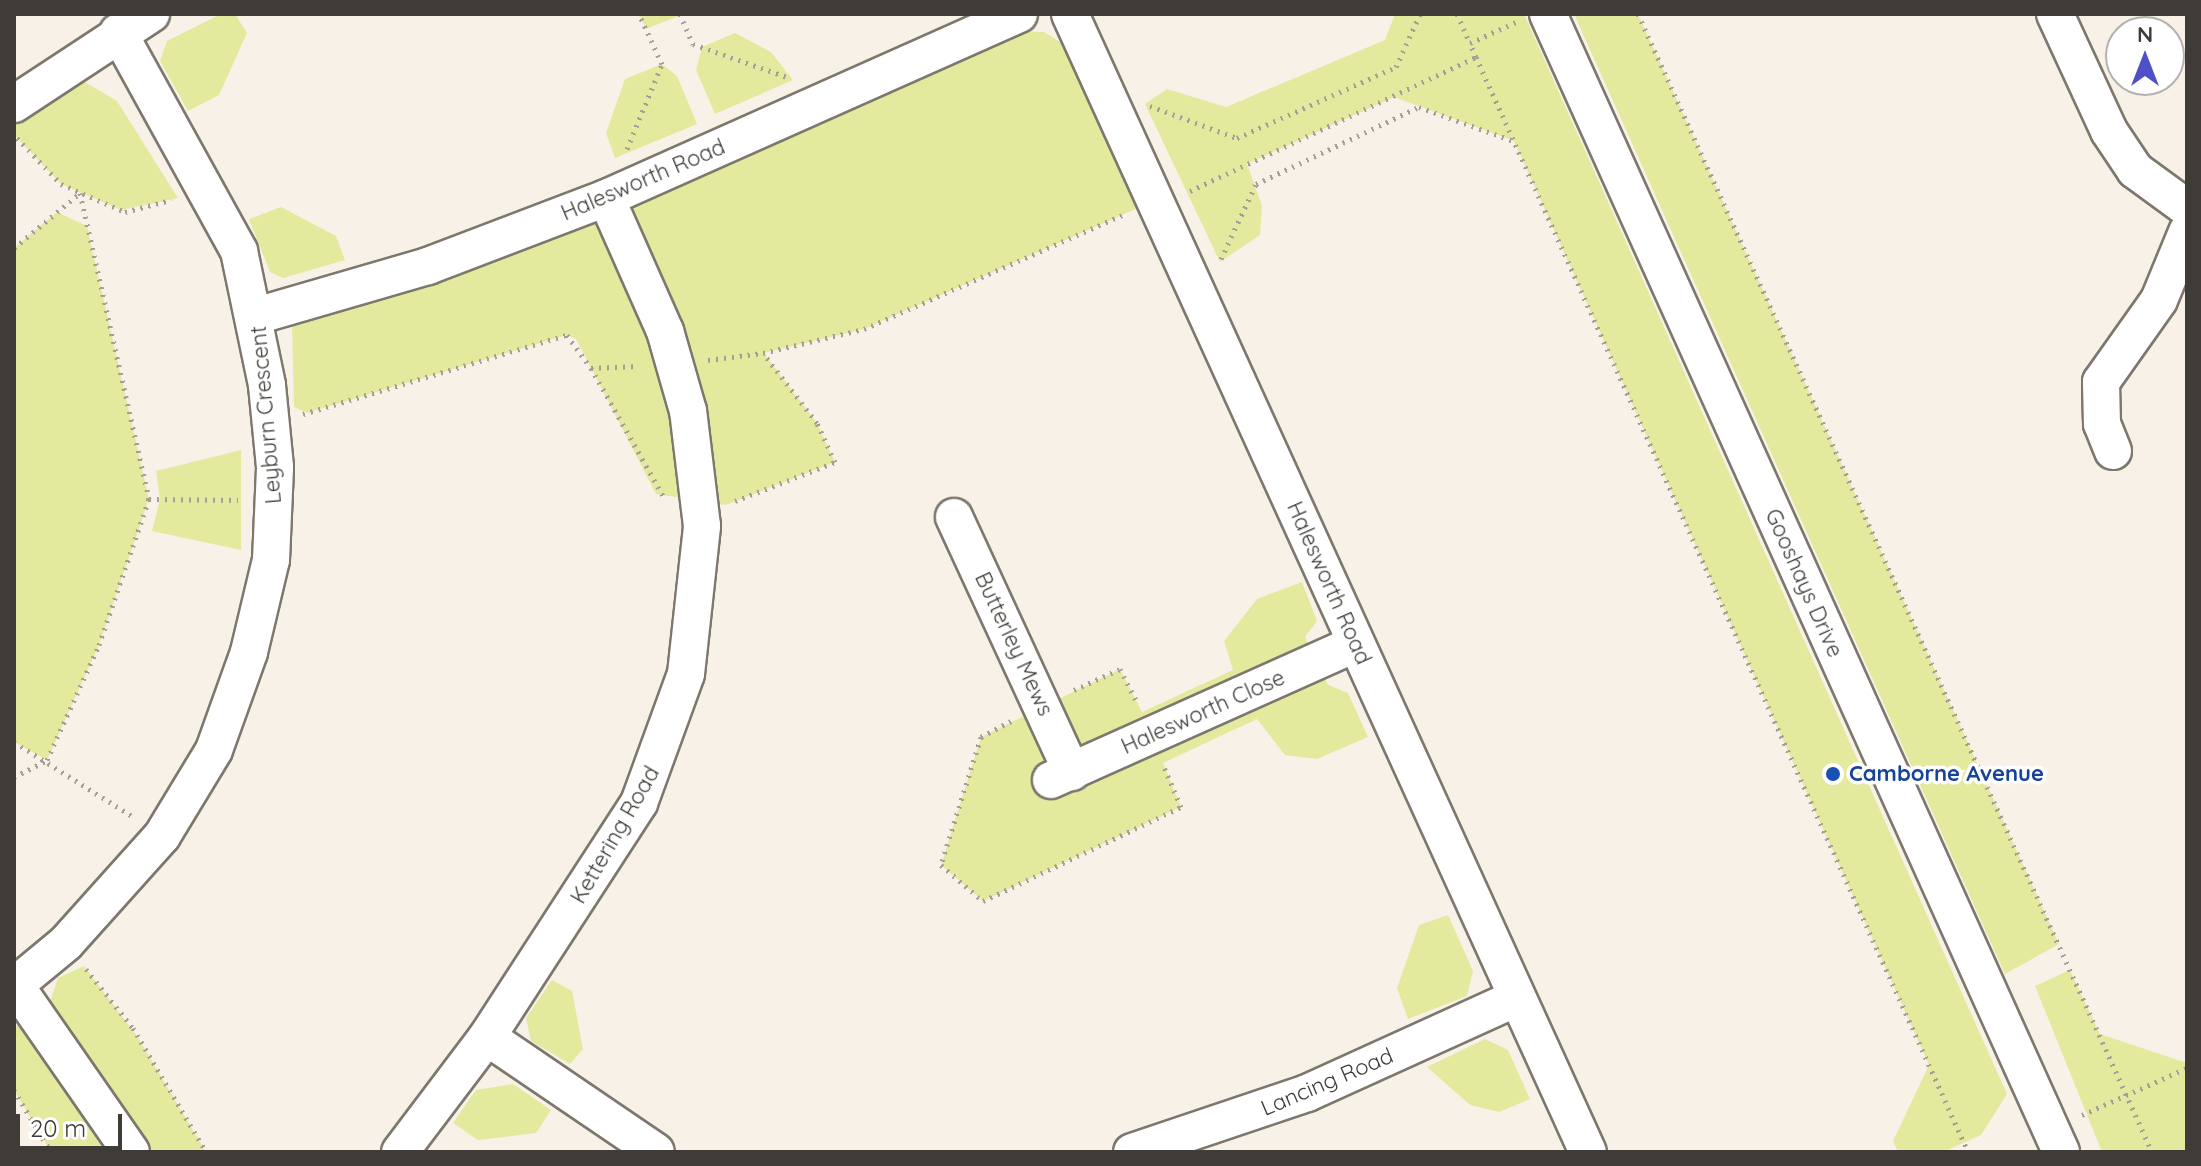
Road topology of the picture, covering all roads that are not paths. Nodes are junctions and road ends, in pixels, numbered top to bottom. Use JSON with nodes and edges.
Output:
{"nodes":[{"id":1,"x":151,"y":14,"type":"edge"},
{"id":2,"x":1019,"y":14,"type":"edge"},
{"id":3,"x":1070,"y":14,"type":"edge"},
{"id":4,"x":2055,"y":14,"type":"edge"},
{"id":5,"x":1537,"y":16,"type":"edge"},
{"id":6,"x":118,"y":32,"type":"junction"},
{"id":7,"x":14,"y":104,"type":"edge"},
{"id":8,"x":606,"y":198,"type":"junction"},
{"id":9,"x":2187,"y":208,"type":"edge"},
{"id":10,"x":2187,"y":232,"type":"edge"},
{"id":11,"x":256,"y":316,"type":"junction"},
{"id":12,"x":2113,"y":451,"type":"dead end"},
{"id":13,"x":954,"y":517,"type":"dead end"},
{"id":14,"x":1355,"y":644,"type":"junction"},
{"id":15,"x":1061,"y":776,"type":"joint"},
{"id":16,"x":15,"y":985,"type":"edge"},
{"id":17,"x":1516,"y":998,"type":"junction"},
{"id":18,"x":487,"y":1037,"type":"junction"},
{"id":19,"x":2054,"y":1144,"type":"edge"},
{"id":20,"x":131,"y":1152,"type":"edge"},
{"id":21,"x":400,"y":1152,"type":"edge"},
{"id":22,"x":656,"y":1152,"type":"edge"},
{"id":23,"x":1132,"y":1152,"type":"edge"},
{"id":24,"x":1588,"y":1152,"type":"edge"}],
"edges":[{"from":1,"to":6,"type":"street"},
{"from":2,"to":8,"type":"street","name":"Halesworth Road"},
{"from":3,"to":14,"type":"street","name":"Halesworth Road"},
{"from":4,"to":9,"type":"street"},
{"from":5,"to":19,"type":"street","name":"Gooshays Drive"},
{"from":6,"to":7,"type":"street"},
{"from":6,"to":11,"type":"street","name":"Leyburn Crescent"},
{"from":8,"to":11,"type":"street","name":"Halesworth Road"},
{"from":8,"to":18,"type":"street","name":"Kettering Road"},
{"from":10,"to":12,"type":"street"},
{"from":11,"to":16,"type":"street","name":"Leyburn Crescent"},
{"from":13,"to":15,"type":"street","name":"Butterley Mews"},
{"from":14,"to":15,"type":"street","name":"Halesworth Close"},
{"from":14,"to":17,"type":"street","name":"Halesworth Road"},
{"from":16,"to":20,"type":"street"},
{"from":17,"to":23,"type":"street","name":"Lancing Road"},
{"from":17,"to":24,"type":"street","name":"Halesworth Road"},
{"from":18,"to":21,"type":"street","name":"Kettering Road"},
{"from":18,"to":22,"type":"street"}]}
